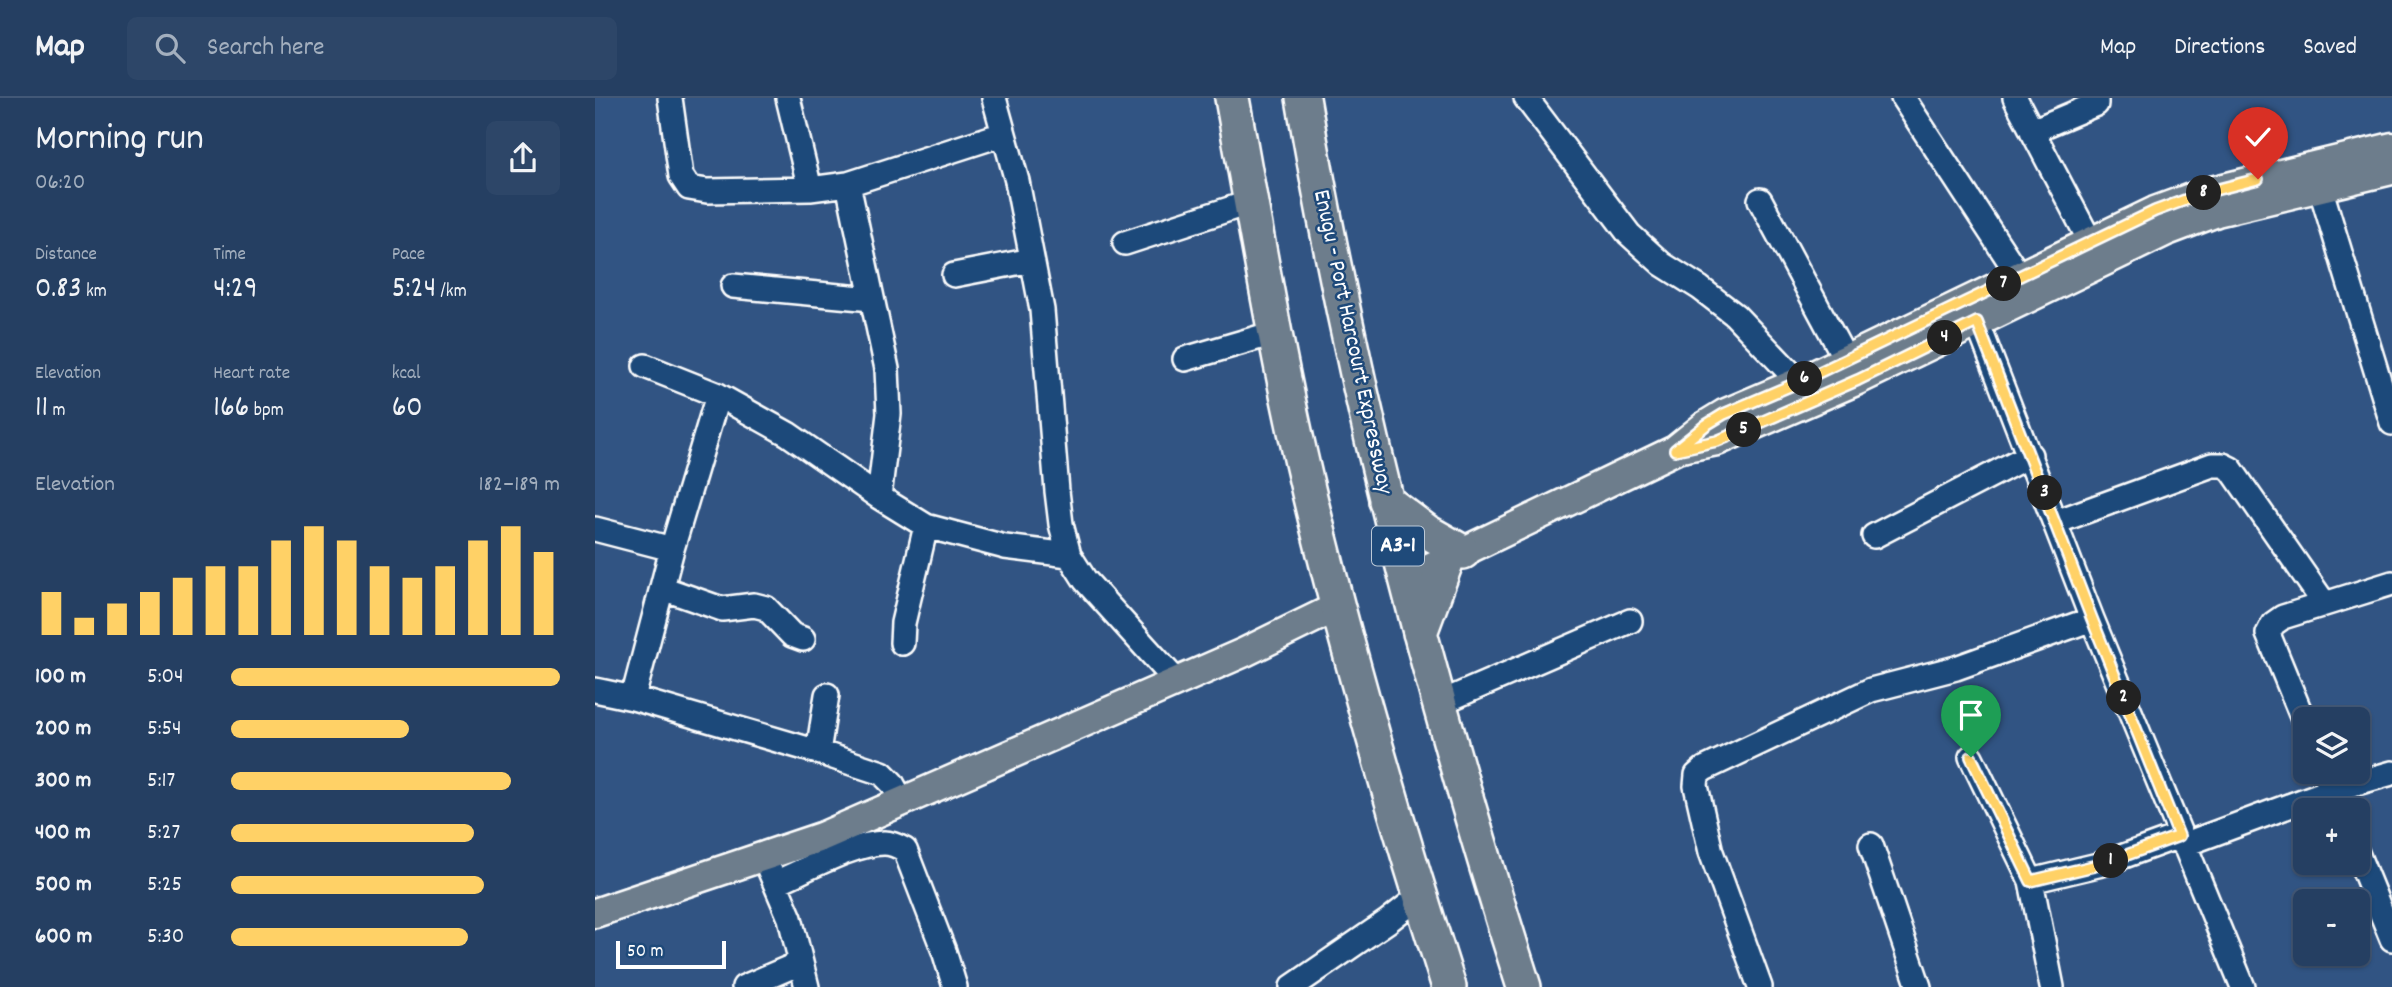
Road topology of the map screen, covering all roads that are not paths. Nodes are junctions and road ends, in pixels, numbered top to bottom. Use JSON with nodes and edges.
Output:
{"nodes":[{"id":1,"x":670,"y":98,"type":"edge"},
{"id":2,"x":788,"y":98,"type":"edge"},
{"id":3,"x":994,"y":98,"type":"edge"},
{"id":4,"x":1232,"y":98,"type":"edge"},
{"id":5,"x":1303,"y":98,"type":"edge"},
{"id":6,"x":1526,"y":98,"type":"edge"},
{"id":7,"x":1903,"y":98,"type":"edge"},
{"id":8,"x":2015,"y":98,"type":"edge"},
{"id":9,"x":2097,"y":98,"type":"edge"},
{"id":10,"x":2032,"y":131,"type":"junction"},
{"id":11,"x":1003,"y":134,"type":"junction"},
{"id":12,"x":2392,"y":147,"type":"edge"},
{"id":13,"x":2392,"y":170,"type":"edge"},
{"id":14,"x":848,"y":184,"type":"junction"},
{"id":15,"x":2320,"y":187,"type":"junction"},
{"id":16,"x":810,"y":189,"type":"junction"},
{"id":17,"x":1760,"y":200,"type":"dead end"},
{"id":18,"x":1251,"y":202,"type":"junction"},
{"id":19,"x":2090,"y":241,"type":"junction"},
{"id":20,"x":1125,"y":243,"type":"dead end"},
{"id":21,"x":1032,"y":260,"type":"junction"},
{"id":22,"x":954,"y":275,"type":"dead end"},
{"id":23,"x":2020,"y":277,"type":"junction"},
{"id":24,"x":733,"y":286,"type":"dead end"},
{"id":25,"x":872,"y":299,"type":"junction"},
{"id":26,"x":1977,"y":322,"type":"junction"},
{"id":27,"x":1274,"y":333,"type":"junction"},
{"id":28,"x":1185,"y":359,"type":"dead end"},
{"id":29,"x":1846,"y":360,"type":"junction"},
{"id":30,"x":645,"y":366,"type":"dead end"},
{"id":31,"x":1799,"y":382,"type":"junction"},
{"id":32,"x":718,"y":395,"type":"junction"},
{"id":33,"x":2392,"y":423,"type":"edge"},
{"id":34,"x":1675,"y":450,"type":"junction"},
{"id":35,"x":2030,"y":455,"type":"junction"},
{"id":36,"x":879,"y":497,"type":"junction"},
{"id":37,"x":1386,"y":501,"type":"junction"},
{"id":38,"x":2056,"y":522,"type":"junction"},
{"id":39,"x":926,"y":526,"type":"junction"},
{"id":40,"x":595,"y":528,"type":"edge"},
{"id":41,"x":1874,"y":536,"type":"dead end"},
{"id":42,"x":672,"y":549,"type":"junction"},
{"id":43,"x":1069,"y":555,"type":"junction"},
{"id":44,"x":1455,"y":556,"type":"junction"},
{"id":45,"x":1406,"y":579,"type":"junction"},
{"id":46,"x":2392,"y":583,"type":"edge"},
{"id":47,"x":662,"y":589,"type":"junction"},
{"id":48,"x":2324,"y":603,"type":"junction"},
{"id":49,"x":1339,"y":606,"type":"junction"},
{"id":50,"x":2092,"y":619,"type":"junction"},
{"id":51,"x":1630,"y":621,"type":"dead end"},
{"id":52,"x":1420,"y":633,"type":"junction"},
{"id":53,"x":803,"y":639,"type":"dead end"},
{"id":54,"x":902,"y":643,"type":"dead end"},
{"id":55,"x":1177,"y":682,"type":"junction"},
{"id":56,"x":595,"y":690,"type":"edge"},
{"id":57,"x":827,"y":695,"type":"dead end"},
{"id":58,"x":633,"y":698,"type":"junction"},
{"id":59,"x":1440,"y":703,"type":"junction"},
{"id":60,"x":2298,"y":707,"type":"edge"},
{"id":61,"x":818,"y":752,"type":"junction"},
{"id":62,"x":1971,"y":757,"type":"dead end"},
{"id":63,"x":2392,"y":773,"type":"edge"},
{"id":64,"x":2332,"y":791,"type":"edge"},
{"id":65,"x":903,"y":803,"type":"junction"},
{"id":66,"x":2181,"y":840,"type":"junction"},
{"id":67,"x":1871,"y":845,"type":"dead end"},
{"id":68,"x":764,"y":857,"type":"junction"},
{"id":69,"x":2366,"y":875,"type":"edge"},
{"id":70,"x":2031,"y":881,"type":"junction"},
{"id":71,"x":775,"y":883,"type":"junction"},
{"id":72,"x":1421,"y":895,"type":"junction"},
{"id":73,"x":595,"y":913,"type":"edge"},
{"id":74,"x":2392,"y":939,"type":"edge"},
{"id":75,"x":800,"y":963,"type":"junction"},
{"id":76,"x":744,"y":987,"type":"edge"},
{"id":77,"x":807,"y":987,"type":"edge"},
{"id":78,"x":955,"y":987,"type":"edge"},
{"id":79,"x":1292,"y":987,"type":"edge"},
{"id":80,"x":1449,"y":987,"type":"edge"},
{"id":81,"x":1524,"y":987,"type":"edge"},
{"id":82,"x":1760,"y":987,"type":"edge"},
{"id":83,"x":1919,"y":987,"type":"edge"},
{"id":84,"x":2052,"y":987,"type":"edge"},
{"id":85,"x":2243,"y":987,"type":"edge"}],
"edges":[{"from":1,"to":16,"type":"street"},
{"from":2,"to":16,"type":"street"},
{"from":3,"to":11,"type":"street"},
{"from":4,"to":18,"type":"highway"},
{"from":5,"to":37,"type":"highway","name":"Enugu - Port Harcourt Expressway","number":"A3-1"},
{"from":6,"to":31,"type":"street"},
{"from":7,"to":23,"type":"street"},
{"from":8,"to":10,"type":"street"},
{"from":9,"to":10,"type":"street"},
{"from":10,"to":19,"type":"street"},
{"from":11,"to":14,"type":"street"},
{"from":11,"to":21,"type":"street"},
{"from":12,"to":19,"type":"main road"},
{"from":13,"to":15,"type":"main road"},
{"from":14,"to":16,"type":"street"},
{"from":14,"to":25,"type":"street"},
{"from":15,"to":26,"type":"main road"},
{"from":15,"to":33,"type":"street"},
{"from":17,"to":29,"type":"street"},
{"from":18,"to":20,"type":"street"},
{"from":18,"to":27,"type":"highway"},
{"from":19,"to":23,"type":"main road"},
{"from":21,"to":22,"type":"street"},
{"from":21,"to":43,"type":"street"},
{"from":23,"to":29,"type":"main road"},
{"from":24,"to":25,"type":"street"},
{"from":25,"to":36,"type":"street"},
{"from":26,"to":34,"type":"main road"},
{"from":26,"to":35,"type":"street"},
{"from":27,"to":28,"type":"street"},
{"from":27,"to":49,"type":"highway"},
{"from":29,"to":31,"type":"main road"},
{"from":30,"to":32,"type":"street"},
{"from":31,"to":34,"type":"main road"},
{"from":32,"to":36,"type":"street"},
{"from":32,"to":42,"type":"street"},
{"from":34,"to":44,"type":"main road"},
{"from":35,"to":38,"type":"street"},
{"from":35,"to":41,"type":"street"},
{"from":36,"to":39,"type":"street"},
{"from":37,"to":44,"type":"highway"},
{"from":37,"to":45,"type":"highway","name":"Enugu - Port Harcourt Expressway","number":"A3-1"},
{"from":38,"to":48,"type":"street"},
{"from":38,"to":50,"type":"street"},
{"from":39,"to":43,"type":"street"},
{"from":39,"to":54,"type":"street"},
{"from":40,"to":42,"type":"street"},
{"from":42,"to":47,"type":"street"},
{"from":43,"to":55,"type":"street"},
{"from":44,"to":45,"type":"main road"},
{"from":44,"to":52,"type":"highway"},
{"from":45,"to":52,"type":"highway","name":"Enugu - Port Harcourt Expressway","number":"A3-1"},
{"from":46,"to":48,"type":"street"},
{"from":47,"to":53,"type":"street"},
{"from":47,"to":58,"type":"street"},
{"from":48,"to":60,"type":"street"},
{"from":49,"to":55,"type":"main road"},
{"from":49,"to":72,"type":"highway"},
{"from":50,"to":66,"type":"street"},
{"from":50,"to":82,"type":"street"},
{"from":51,"to":59,"type":"street"},
{"from":52,"to":59,"type":"highway","name":"Enugu - Port Harcourt Expressway","number":"A3-1"},
{"from":55,"to":65,"type":"main road"},
{"from":56,"to":58,"type":"street"},
{"from":57,"to":61,"type":"street"},
{"from":58,"to":61,"type":"street"},
{"from":59,"to":81,"type":"highway","name":"Enugu - Port Harcourt Expressway","number":"A3-1"},
{"from":61,"to":65,"type":"street"},
{"from":62,"to":70,"type":"street"},
{"from":63,"to":64,"type":"street"},
{"from":64,"to":66,"type":"street"},
{"from":65,"to":68,"type":"main road"},
{"from":66,"to":70,"type":"street"},
{"from":66,"to":85,"type":"street"},
{"from":67,"to":83,"type":"street"},
{"from":68,"to":71,"type":"street"},
{"from":68,"to":73,"type":"main road"},
{"from":69,"to":74,"type":"street"},
{"from":70,"to":84,"type":"street"},
{"from":71,"to":75,"type":"street"},
{"from":71,"to":78,"type":"street"},
{"from":72,"to":79,"type":"street"},
{"from":72,"to":80,"type":"highway"},
{"from":75,"to":76,"type":"street"},
{"from":75,"to":77,"type":"street"}]}
